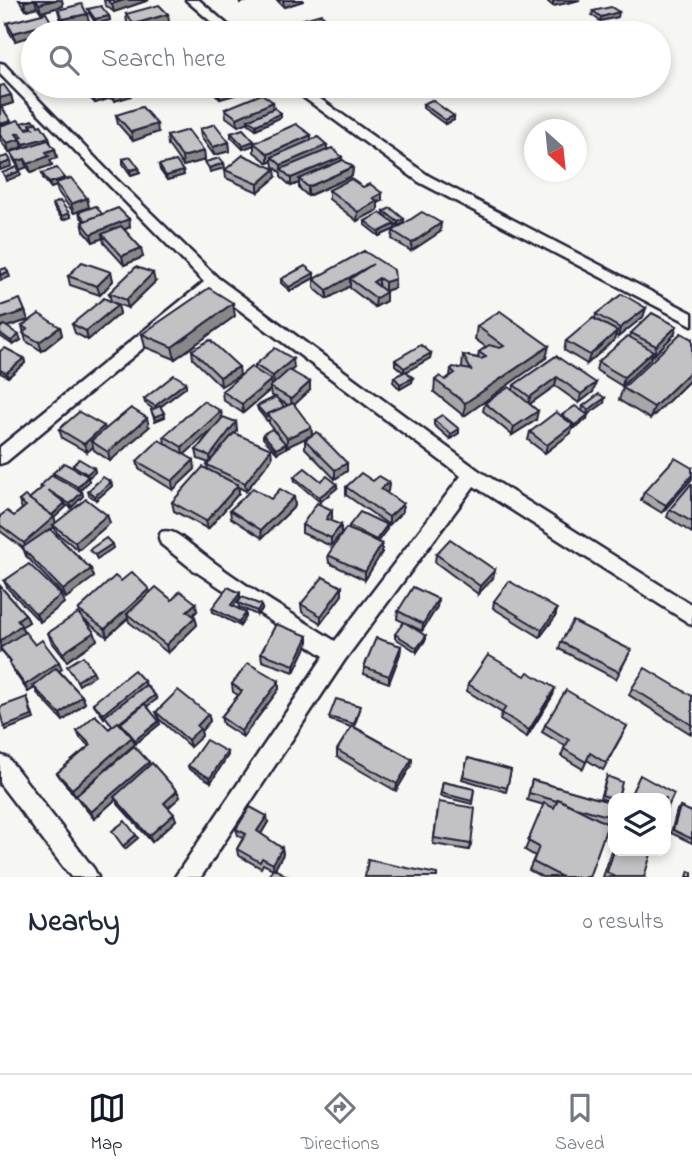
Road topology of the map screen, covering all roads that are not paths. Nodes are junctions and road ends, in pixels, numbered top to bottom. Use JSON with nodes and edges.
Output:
{"nodes":[{"id":1,"x":192,"y":0,"type":"edge"},
{"id":2,"x":217,"y":21,"type":"edge"},
{"id":3,"x":0,"y":67,"type":"edge"},
{"id":4,"x":21,"y":89,"type":"edge"},
{"id":5,"x":30,"y":98,"type":"edge"},
{"id":6,"x":311,"y":98,"type":"edge"},
{"id":7,"x":213,"y":282,"type":"junction"},
{"id":8,"x":692,"y":320,"type":"edge"},
{"id":9,"x":0,"y":457,"type":"edge"},
{"id":10,"x":472,"y":475,"type":"junction"},
{"id":11,"x":167,"y":538,"type":"dead end"},
{"id":12,"x":692,"y":616,"type":"edge"},
{"id":13,"x":337,"y":654,"type":"junction"},
{"id":14,"x":0,"y":766,"type":"edge"},
{"id":15,"x":86,"y":877,"type":"edge"},
{"id":16,"x":187,"y":877,"type":"edge"}],
"edges":[{"from":1,"to":2,"type":"street"},
{"from":3,"to":4,"type":"street"},
{"from":5,"to":7,"type":"street"},
{"from":6,"to":8,"type":"street"},
{"from":7,"to":9,"type":"street"},
{"from":7,"to":10,"type":"street"},
{"from":10,"to":12,"type":"street"},
{"from":10,"to":13,"type":"street"},
{"from":11,"to":13,"type":"street"},
{"from":13,"to":16,"type":"street"},
{"from":14,"to":15,"type":"street"}]}
